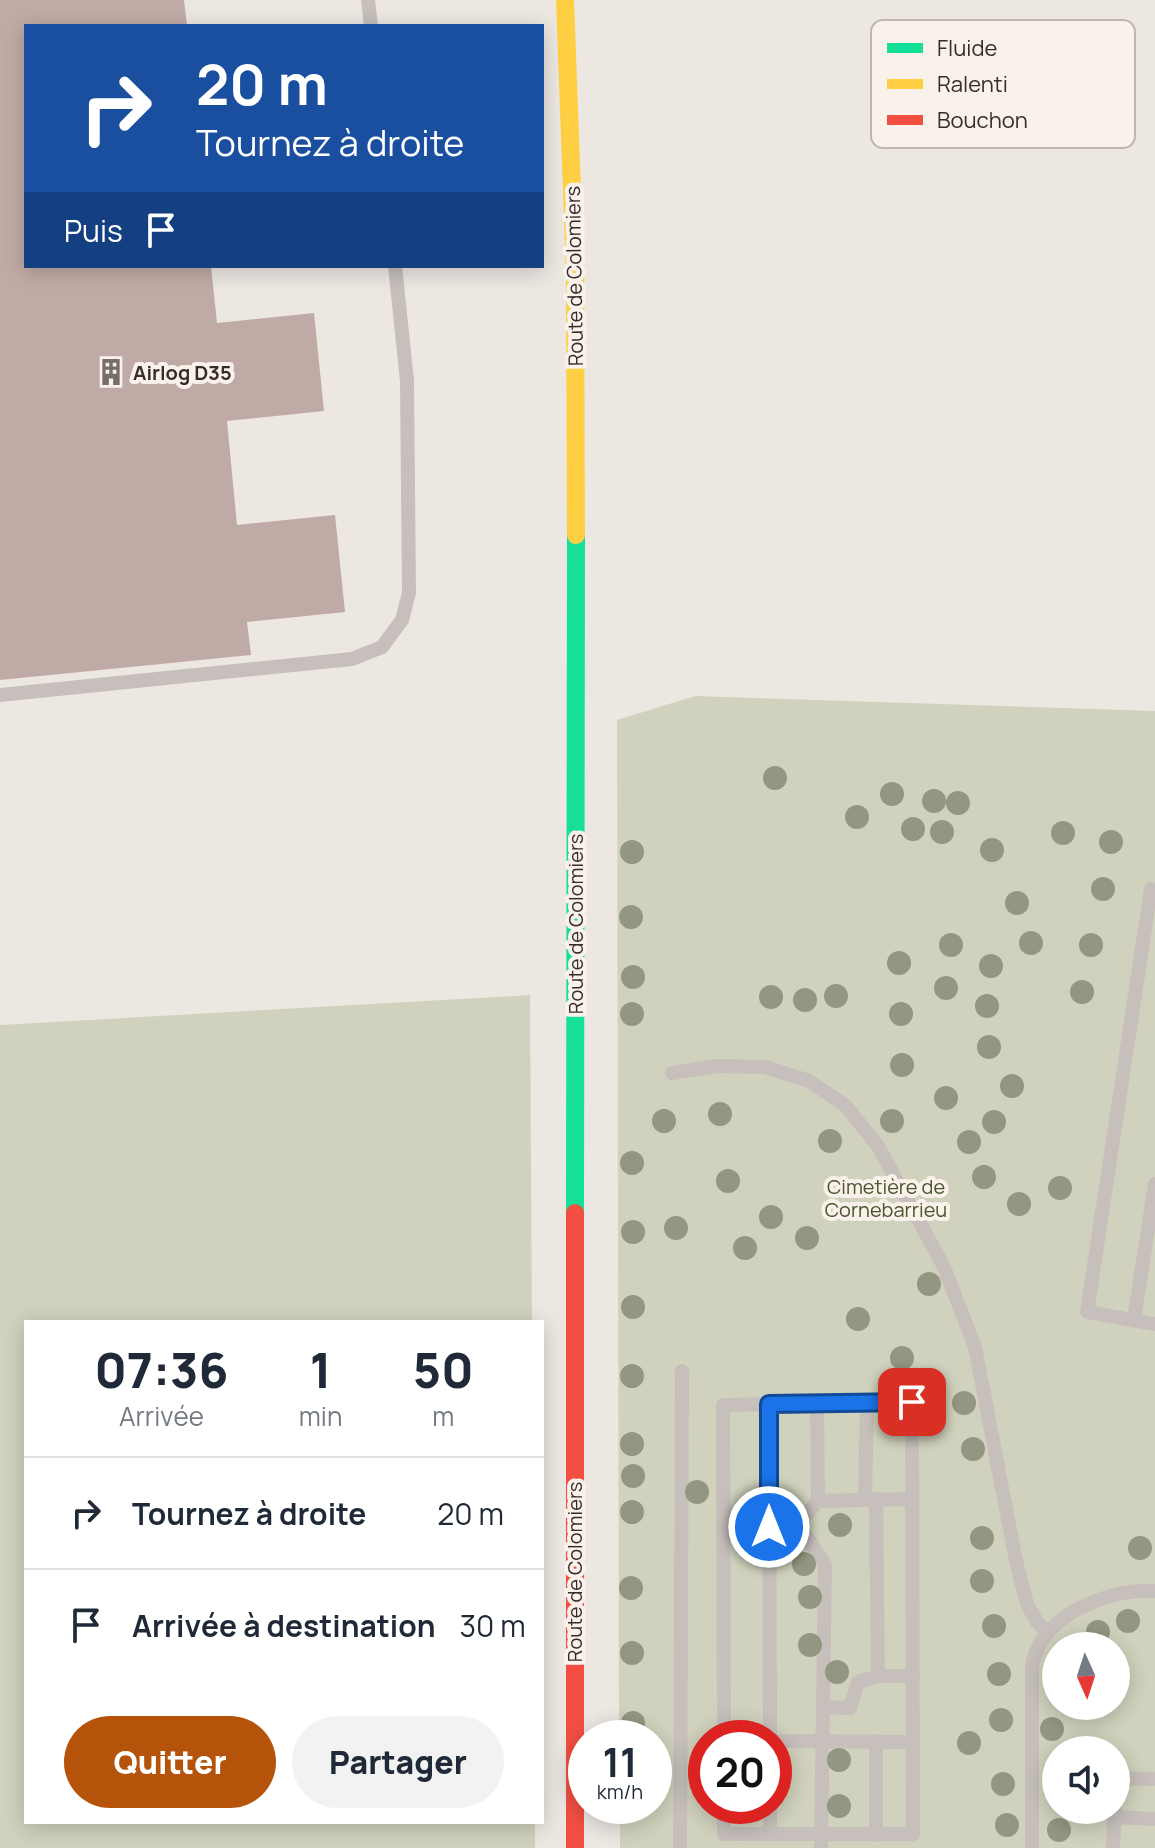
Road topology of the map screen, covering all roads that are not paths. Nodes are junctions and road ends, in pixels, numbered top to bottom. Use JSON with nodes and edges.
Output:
{"nodes":[{"id":1,"x":368,"y":0,"type":"edge"},
{"id":2,"x":565,"y":0,"type":"edge"},
{"id":3,"x":371,"y":24,"type":"edge"},
{"id":4,"x":395,"y":268,"type":"edge"},
{"id":5,"x":0,"y":695,"type":"edge"},
{"id":6,"x":1155,"y":890,"type":"edge"},
{"id":7,"x":672,"y":1073,"type":"dead end"},
{"id":8,"x":1155,"y":1184,"type":"edge"},
{"id":9,"x":1134,"y":1320,"type":"junction"},
{"id":10,"x":1155,"y":1324,"type":"edge"},
{"id":11,"x":682,"y":1371,"type":"dead end"},
{"id":12,"x":867,"y":1403,"type":"junction"},
{"id":13,"x":769,"y":1404,"type":"junction"},
{"id":14,"x":817,"y":1404,"type":"junction"},
{"id":15,"x":769,"y":1496,"type":"junction"},
{"id":16,"x":912,"y":1499,"type":"junction"},
{"id":17,"x":871,"y":1500,"type":"junction"},
{"id":18,"x":818,"y":1501,"type":"junction"},
{"id":19,"x":798,"y":1523,"type":"junction"},
{"id":20,"x":769,"y":1558,"type":"junction"},
{"id":21,"x":1155,"y":1591,"type":"edge"},
{"id":22,"x":1048,"y":1632,"type":"joint"},
{"id":23,"x":1042,"y":1641,"type":"edge"},
{"id":24,"x":878,"y":1676,"type":"junction"},
{"id":25,"x":913,"y":1676,"type":"junction"},
{"id":26,"x":823,"y":1707,"type":"junction"},
{"id":27,"x":724,"y":1720,"type":"edge"},
{"id":28,"x":772,"y":1720,"type":"edge"},
{"id":29,"x":792,"y":1740,"type":"edge"},
{"id":30,"x":823,"y":1741,"type":"junction"},
{"id":31,"x":876,"y":1741,"type":"junction"},
{"id":32,"x":913,"y":1742,"type":"junction"},
{"id":33,"x":1130,"y":1778,"type":"edge"},
{"id":34,"x":1155,"y":1779,"type":"edge"},
{"id":35,"x":1130,"y":1816,"type":"edge"},
{"id":36,"x":1155,"y":1819,"type":"edge"},
{"id":37,"x":724,"y":1824,"type":"edge"},
{"id":38,"x":770,"y":1824,"type":"edge"},
{"id":39,"x":1114,"y":1824,"type":"edge"},
{"id":40,"x":770,"y":1834,"type":"junction"},
{"id":41,"x":876,"y":1835,"type":"junction"},
{"id":42,"x":821,"y":1841,"type":"edge"},
{"id":43,"x":575,"y":1848,"type":"edge"},
{"id":44,"x":680,"y":1848,"type":"edge"},
{"id":45,"x":1032,"y":1848,"type":"edge"},
{"id":46,"x":1113,"y":1848,"type":"edge"}],
"edges":[{"from":1,"to":3,"type":"lane"},
{"from":2,"to":43,"type":"main road","name":"Route de Colomiers"},
{"from":4,"to":5,"type":"lane"},
{"from":6,"to":9,"type":"lane"},
{"from":7,"to":22,"type":"lane"},
{"from":8,"to":9,"type":"lane"},
{"from":9,"to":10,"type":"lane"},
{"from":11,"to":44,"type":"lane"},
{"from":12,"to":14,"type":"lane"},
{"from":12,"to":16,"type":"lane"},
{"from":12,"to":17,"type":"lane"},
{"from":13,"to":14,"type":"lane"},
{"from":13,"to":15,"type":"lane"},
{"from":13,"to":27,"type":"lane"},
{"from":14,"to":18,"type":"lane"},
{"from":15,"to":19,"type":"lane"},
{"from":15,"to":20,"type":"lane"},
{"from":16,"to":17,"type":"lane"},
{"from":16,"to":25,"type":"lane"},
{"from":17,"to":18,"type":"lane"},
{"from":17,"to":24,"type":"lane"},
{"from":18,"to":19,"type":"lane"},
{"from":19,"to":20,"type":"lane"},
{"from":19,"to":26,"type":"lane"},
{"from":20,"to":28,"type":"lane"},
{"from":21,"to":22,"type":"lane"},
{"from":23,"to":45,"type":"lane"},
{"from":24,"to":25,"type":"lane"},
{"from":24,"to":26,"type":"lane"},
{"from":25,"to":32,"type":"lane"},
{"from":26,"to":30,"type":"lane"},
{"from":29,"to":30,"type":"lane"},
{"from":30,"to":31,"type":"lane"},
{"from":30,"to":42,"type":"lane"},
{"from":31,"to":32,"type":"lane"},
{"from":31,"to":41,"type":"lane"},
{"from":32,"to":41,"type":"lane"},
{"from":33,"to":34,"type":"lane"},
{"from":35,"to":36,"type":"lane"},
{"from":37,"to":40,"type":"lane"},
{"from":38,"to":40,"type":"lane"},
{"from":39,"to":46,"type":"lane"},
{"from":40,"to":42,"type":"lane"},
{"from":41,"to":42,"type":"lane"}]}
